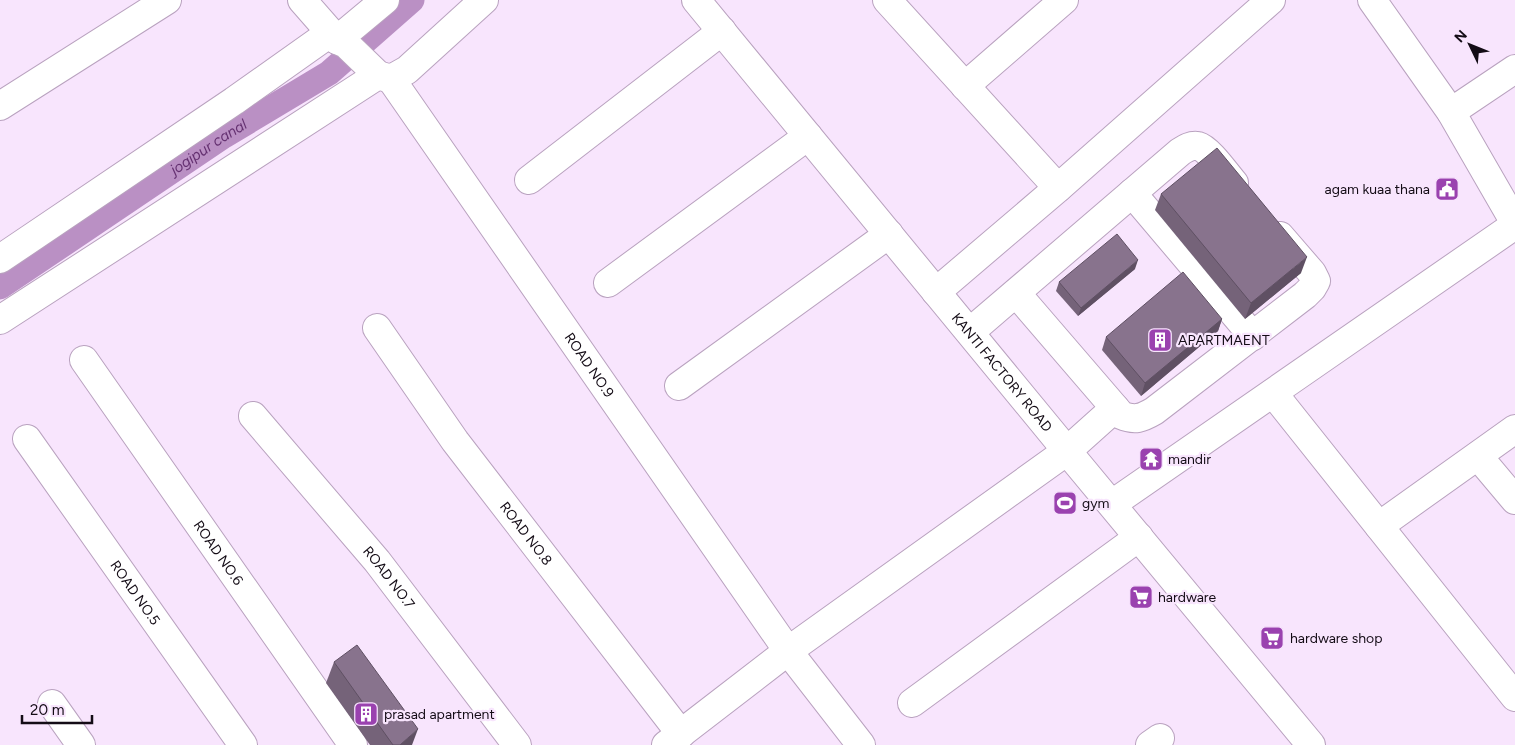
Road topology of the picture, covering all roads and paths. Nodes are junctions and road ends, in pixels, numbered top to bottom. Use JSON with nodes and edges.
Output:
{"nodes":[{"id":1,"x":167,"y":0,"type":"edge"},
{"id":2,"x":302,"y":0,"type":"edge"},
{"id":3,"x":385,"y":0,"type":"edge"},
{"id":4,"x":484,"y":0,"type":"edge"},
{"id":5,"x":887,"y":0,"type":"edge"},
{"id":6,"x":1064,"y":0,"type":"edge"},
{"id":7,"x":1271,"y":0,"type":"edge"},
{"id":8,"x":1372,"y":0,"type":"edge"},
{"id":9,"x":703,"y":3,"type":"edge"},
{"id":10,"x":722,"y":31,"type":"junction"},
{"id":11,"x":338,"y":39,"type":"junction"},
{"id":12,"x":1515,"y":69,"type":"edge"},
{"id":13,"x":380,"y":74,"type":"junction"},
{"id":14,"x":965,"y":86,"type":"junction"},
{"id":15,"x":0,"y":106,"type":"edge"},
{"id":16,"x":1451,"y":112,"type":"junction"},
{"id":17,"x":808,"y":136,"type":"junction"},
{"id":18,"x":528,"y":180,"type":"dead end"},
{"id":19,"x":1058,"y":188,"type":"junction"},
{"id":20,"x":1132,"y":193,"type":"junction"},
{"id":21,"x":1515,"y":224,"type":"edge"},
{"id":22,"x":889,"y":234,"type":"junction"},
{"id":23,"x":0,"y":259,"type":"edge"},
{"id":24,"x":608,"y":283,"type":"dead end"},
{"id":25,"x":936,"y":292,"type":"junction"},
{"id":26,"x":1016,"y":293,"type":"junction"},
{"id":27,"x":0,"y":320,"type":"edge"},
{"id":28,"x":377,"y":328,"type":"dead end"},
{"id":29,"x":970,"y":332,"type":"junction"},
{"id":30,"x":1253,"y":336,"type":"junction"},
{"id":31,"x":84,"y":360,"type":"dead end"},
{"id":32,"x":679,"y":386,"type":"dead end"},
{"id":33,"x":1273,"y":393,"type":"junction"},
{"id":34,"x":1115,"y":408,"type":"junction"},
{"id":35,"x":253,"y":416,"type":"dead end"},
{"id":36,"x":1515,"y":429,"type":"edge"},
{"id":37,"x":27,"y":439,"type":"dead end"},
{"id":38,"x":1067,"y":451,"type":"junction"},
{"id":39,"x":1478,"y":456,"type":"junction"},
{"id":40,"x":1515,"y":500,"type":"edge"},
{"id":41,"x":1112,"y":504,"type":"junction"},
{"id":42,"x":1379,"y":526,"type":"junction"},
{"id":43,"x":1139,"y":537,"type":"junction"},
{"id":44,"x":788,"y":651,"type":"junction"},
{"id":45,"x":1515,"y":697,"type":"edge"},
{"id":46,"x":912,"y":703,"type":"dead end"},
{"id":47,"x":52,"y":704,"type":"dead end"},
{"id":48,"x":674,"y":739,"type":"edge"},
{"id":49,"x":81,"y":745,"type":"edge"},
{"id":50,"x":243,"y":745,"type":"edge"},
{"id":51,"x":353,"y":745,"type":"edge"},
{"id":52,"x":517,"y":745,"type":"edge"},
{"id":53,"x":861,"y":745,"type":"edge"},
{"id":54,"x":1311,"y":745,"type":"edge"}],
"edges":[{"from":1,"to":15,"type":"street"},
{"from":2,"to":11,"type":"street"},
{"from":3,"to":11,"type":"street"},
{"from":4,"to":13,"type":"street"},
{"from":5,"to":14,"type":"street"},
{"from":6,"to":14,"type":"street"},
{"from":7,"to":19,"type":"street"},
{"from":8,"to":16,"type":"street"},
{"from":9,"to":10,"type":"street","name":"KANTI FACTORY ROAD"},
{"from":10,"to":17,"type":"street","name":"KANTI FACTORY ROAD"},
{"from":10,"to":18,"type":"street"},
{"from":11,"to":13,"type":"street"},
{"from":11,"to":23,"type":"street"},
{"from":12,"to":16,"type":"street"},
{"from":13,"to":27,"type":"street"},
{"from":13,"to":44,"type":"street","name":"ROAD NO.9"},
{"from":14,"to":19,"type":"street"},
{"from":16,"to":21,"type":"street"},
{"from":17,"to":22,"type":"street","name":"KANTI FACTORY ROAD"},
{"from":17,"to":24,"type":"street"},
{"from":19,"to":25,"type":"street"},
{"from":20,"to":26,"type":"street"},
{"from":20,"to":30,"type":"street"},
{"from":20,"to":30,"type":"street"},
{"from":21,"to":33,"type":"street"},
{"from":22,"to":25,"type":"street","name":"KANTI FACTORY ROAD"},
{"from":22,"to":32,"type":"street"},
{"from":25,"to":29,"type":"street","name":"KANTI FACTORY ROAD"},
{"from":26,"to":29,"type":"street"},
{"from":26,"to":34,"type":"street"},
{"from":28,"to":48,"type":"street","name":"ROAD NO.8"},
{"from":29,"to":38,"type":"street","name":"KANTI FACTORY ROAD"},
{"from":30,"to":34,"type":"street"},
{"from":31,"to":51,"type":"street","name":"ROAD NO.6"},
{"from":33,"to":41,"type":"street"},
{"from":33,"to":42,"type":"street"},
{"from":34,"to":38,"type":"street"},
{"from":35,"to":52,"type":"street","name":"ROAD NO.7"},
{"from":36,"to":39,"type":"street"},
{"from":37,"to":50,"type":"street","name":"ROAD NO.5"},
{"from":38,"to":41,"type":"street","name":"KANTI FACTORY ROAD"},
{"from":38,"to":44,"type":"street"},
{"from":39,"to":40,"type":"street"},
{"from":39,"to":42,"type":"street"},
{"from":41,"to":43,"type":"street","name":"KANTI FACTORY ROAD"},
{"from":42,"to":45,"type":"street"},
{"from":43,"to":46,"type":"street"},
{"from":43,"to":54,"type":"street","name":"KANTI FACTORY ROAD"},
{"from":44,"to":48,"type":"street"},
{"from":44,"to":53,"type":"street","name":"ROAD NO.9"},
{"from":47,"to":49,"type":"street"}]}
